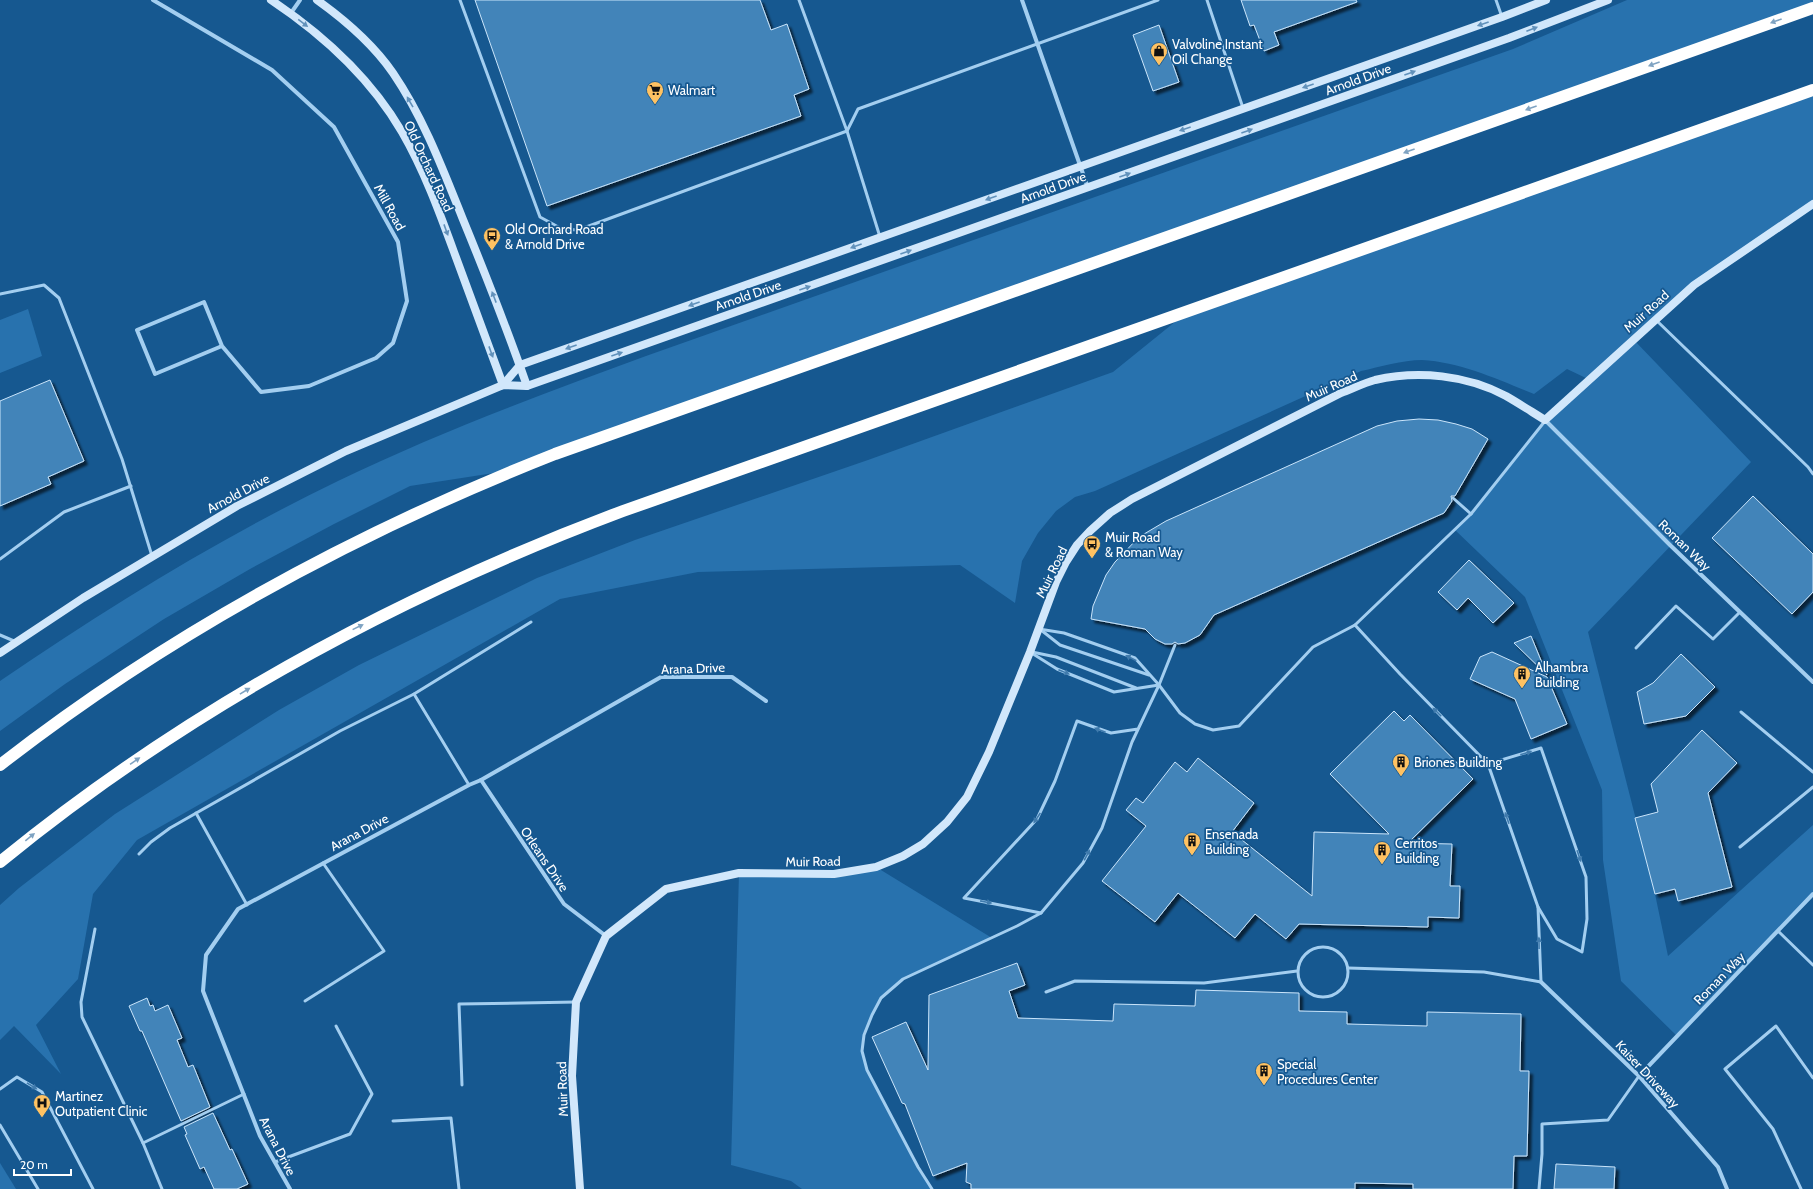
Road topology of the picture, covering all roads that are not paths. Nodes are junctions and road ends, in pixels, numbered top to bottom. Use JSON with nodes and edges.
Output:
{"nodes":[{"id":1,"x":154,"y":0,"type":"edge"},
{"id":2,"x":271,"y":0,"type":"edge"},
{"id":3,"x":300,"y":0,"type":"edge"},
{"id":4,"x":317,"y":0,"type":"edge"},
{"id":5,"x":460,"y":0,"type":"edge"},
{"id":6,"x":799,"y":0,"type":"edge"},
{"id":7,"x":1022,"y":0,"type":"edge"},
{"id":8,"x":1158,"y":0,"type":"edge"},
{"id":9,"x":1207,"y":0,"type":"edge"},
{"id":10,"x":1496,"y":0,"type":"edge"},
{"id":11,"x":1546,"y":0,"type":"edge"},
{"id":12,"x":1608,"y":0,"type":"edge"},
{"id":13,"x":1813,"y":8,"type":"edge"},
{"id":14,"x":291,"y":13,"type":"junction"},
{"id":15,"x":1502,"y":17,"type":"junction"},
{"id":16,"x":1037,"y":44,"type":"junction"},
{"id":17,"x":1813,"y":90,"type":"edge"},
{"id":18,"x":1243,"y":108,"type":"junction"},
{"id":19,"x":846,"y":132,"type":"junction"},
{"id":20,"x":1081,"y":166,"type":"junction"},
{"id":21,"x":1088,"y":188,"type":"junction"},
{"id":22,"x":1813,"y":204,"type":"edge"},
{"id":23,"x":880,"y":237,"type":"junction"},
{"id":24,"x":0,"y":294,"type":"edge"},
{"id":25,"x":1655,"y":319,"type":"junction"},
{"id":26,"x":222,"y":346,"type":"junction"},
{"id":27,"x":520,"y":365,"type":"junction"},
{"id":28,"x":503,"y":385,"type":"junction"},
{"id":29,"x":527,"y":386,"type":"junction"},
{"id":30,"x":1545,"y":420,"type":"junction"},
{"id":31,"x":1813,"y":474,"type":"edge"},
{"id":32,"x":131,"y":486,"type":"junction"},
{"id":33,"x":1453,"y":498,"type":"dead end"},
{"id":34,"x":1471,"y":514,"type":"junction"},
{"id":35,"x":152,"y":556,"type":"junction"},
{"id":36,"x":0,"y":559,"type":"edge"},
{"id":37,"x":1740,"y":612,"type":"junction"},
{"id":38,"x":531,"y":622,"type":"dead end"},
{"id":39,"x":1355,"y":625,"type":"junction"},
{"id":40,"x":1039,"y":629,"type":"junction"},
{"id":41,"x":0,"y":635,"type":"edge"},
{"id":42,"x":16,"y":642,"type":"junction"},
{"id":43,"x":1175,"y":645,"type":"dead end"},
{"id":44,"x":1636,"y":648,"type":"dead end"},
{"id":45,"x":1030,"y":652,"type":"junction"},
{"id":46,"x":0,"y":653,"type":"edge"},
{"id":47,"x":1150,"y":675,"type":"junction"},
{"id":48,"x":1813,"y":682,"type":"edge"},
{"id":49,"x":1159,"y":685,"type":"junction"},
{"id":50,"x":1136,"y":688,"type":"junction"},
{"id":51,"x":414,"y":694,"type":"junction"},
{"id":52,"x":766,"y":700,"type":"dead end"},
{"id":53,"x":1741,"y":712,"type":"dead end"},
{"id":54,"x":1138,"y":729,"type":"junction"},
{"id":55,"x":1488,"y":764,"type":"junction"},
{"id":56,"x":0,"y":765,"type":"edge"},
{"id":57,"x":1813,"y":772,"type":"edge"},
{"id":58,"x":481,"y":780,"type":"junction"},
{"id":59,"x":469,"y":785,"type":"junction"},
{"id":60,"x":1813,"y":787,"type":"edge"},
{"id":61,"x":196,"y":813,"type":"junction"},
{"id":62,"x":1740,"y":847,"type":"dead end"},
{"id":63,"x":139,"y":854,"type":"dead end"},
{"id":64,"x":0,"y":862,"type":"edge"},
{"id":65,"x":323,"y":863,"type":"junction"},
{"id":66,"x":1813,"y":894,"type":"edge"},
{"id":67,"x":247,"y":905,"type":"junction"},
{"id":68,"x":1538,"y":907,"type":"junction"},
{"id":69,"x":1041,"y":913,"type":"junction"},
{"id":70,"x":95,"y":929,"type":"dead end"},
{"id":71,"x":1778,"y":930,"type":"junction"},
{"id":72,"x":606,"y":936,"type":"junction"},
{"id":73,"x":1813,"y":966,"type":"edge"},
{"id":74,"x":1348,"y":968,"type":"junction"},
{"id":75,"x":1298,"y":971,"type":"junction"},
{"id":76,"x":1541,"y":982,"type":"junction"},
{"id":77,"x":1046,"y":992,"type":"dead end"},
{"id":78,"x":305,"y":1001,"type":"dead end"},
{"id":79,"x":576,"y":1002,"type":"junction"},
{"id":80,"x":336,"y":1026,"type":"dead end"},
{"id":81,"x":1640,"y":1076,"type":"junction"},
{"id":82,"x":1813,"y":1078,"type":"edge"},
{"id":83,"x":462,"y":1085,"type":"dead end"},
{"id":84,"x":0,"y":1089,"type":"edge"},
{"id":85,"x":244,"y":1094,"type":"junction"},
{"id":86,"x":393,"y":1121,"type":"dead end"},
{"id":87,"x":0,"y":1125,"type":"edge"},
{"id":88,"x":143,"y":1143,"type":"junction"},
{"id":89,"x":275,"y":1162,"type":"junction"},
{"id":90,"x":38,"y":1189,"type":"edge"},
{"id":91,"x":93,"y":1189,"type":"edge"},
{"id":92,"x":162,"y":1189,"type":"edge"},
{"id":93,"x":290,"y":1189,"type":"edge"},
{"id":94,"x":459,"y":1189,"type":"edge"},
{"id":95,"x":580,"y":1189,"type":"edge"},
{"id":96,"x":932,"y":1189,"type":"edge"},
{"id":97,"x":1539,"y":1189,"type":"edge"},
{"id":98,"x":1727,"y":1189,"type":"edge"},
{"id":99,"x":1801,"y":1189,"type":"edge"}],
"edges":[{"from":1,"to":26,"type":"street","name":"Mill Road"},
{"from":2,"to":14,"type":"street","name":"Old Orchard Road"},
{"from":3,"to":14,"type":"street"},
{"from":27,"to":4,"type":"street","name":"Old Orchard Road","one_way":true},
{"from":5,"to":19,"type":"lane"},
{"from":6,"to":19,"type":"lane"},
{"from":7,"to":16,"type":"street"},
{"from":8,"to":16,"type":"lane"},
{"from":9,"to":18,"type":"lane"},
{"from":10,"to":15,"type":"lane"},
{"from":11,"to":15,"type":"street","name":"Arnold Drive"},
{"from":21,"to":12,"type":"street","name":"Arnold Drive","one_way":true},
{"from":13,"to":56,"type":"highway","one_way":true},
{"from":14,"to":28,"type":"street","name":"Old Orchard Road","one_way":true},
{"from":15,"to":18,"type":"street","name":"Arnold Drive","one_way":true},
{"from":16,"to":19,"type":"lane"},
{"from":16,"to":20,"type":"street"},
{"from":64,"to":17,"type":"highway","one_way":true},
{"from":18,"to":20,"type":"street","name":"Arnold Drive","one_way":true},
{"from":19,"to":23,"type":"lane"},
{"from":20,"to":21,"type":"street"},
{"from":20,"to":23,"type":"street","name":"Arnold Drive","one_way":true},
{"from":29,"to":21,"type":"street","name":"Arnold Drive","one_way":true},
{"from":22,"to":25,"type":"street","name":"Muir Road"},
{"from":23,"to":27,"type":"street","name":"Arnold Drive","one_way":true},
{"from":24,"to":32,"type":"lane"},
{"from":25,"to":30,"type":"street","name":"Muir Road"},
{"from":25,"to":31,"type":"lane"},
{"from":26,"to":26,"type":"street","name":"Mill Road"},
{"from":27,"to":28,"type":"street","name":"Arnold Drive"},
{"from":27,"to":29,"type":"street","name":"Old Orchard Road"},
{"from":28,"to":29,"type":"street","name":"Arnold Drive"},
{"from":28,"to":35,"type":"street","name":"Arnold Drive"},
{"from":30,"to":34,"type":"lane"},
{"from":30,"to":37,"type":"street","name":"Roman Way"},
{"from":30,"to":40,"type":"street","name":"Muir Road"},
{"from":32,"to":35,"type":"lane"},
{"from":32,"to":36,"type":"lane"},
{"from":33,"to":34,"type":"lane"},
{"from":34,"to":39,"type":"lane"},
{"from":35,"to":42,"type":"street","name":"Arnold Drive"},
{"from":37,"to":44,"type":"lane"},
{"from":37,"to":48,"type":"street","name":"Roman Way"},
{"from":38,"to":51,"type":"lane"},
{"from":39,"to":49,"type":"lane"},
{"from":55,"to":39,"type":"lane","one_way":true},
{"from":40,"to":45,"type":"street","name":"Muir Road"},
{"from":40,"to":47,"type":"lane"},
{"from":47,"to":40,"type":"lane","one_way":true},
{"from":41,"to":42,"type":"lane"},
{"from":42,"to":46,"type":"street","name":"Arnold Drive"},
{"from":43,"to":49,"type":"lane"},
{"from":45,"to":50,"type":"lane"},
{"from":45,"to":50,"type":"lane","one_way":true},
{"from":45,"to":72,"type":"street","name":"Muir Road"},
{"from":47,"to":49,"type":"lane"},
{"from":49,"to":50,"type":"lane"},
{"from":49,"to":54,"type":"lane"},
{"from":51,"to":59,"type":"lane"},
{"from":51,"to":61,"type":"lane"},
{"from":52,"to":58,"type":"street","name":"Arana Drive"},
{"from":53,"to":57,"type":"lane"},
{"from":69,"to":54,"type":"lane","one_way":true},
{"from":54,"to":69,"type":"lane","one_way":true},
{"from":68,"to":55,"type":"lane","one_way":true},
{"from":55,"to":68,"type":"lane","one_way":true},
{"from":58,"to":59,"type":"street","name":"Arana Drive"},
{"from":58,"to":72,"type":"street","name":"Orleans Drive"},
{"from":59,"to":65,"type":"street","name":"Arana Drive"},
{"from":60,"to":62,"type":"lane"},
{"from":61,"to":63,"type":"lane"},
{"from":61,"to":67,"type":"lane"},
{"from":65,"to":67,"type":"street","name":"Arana Drive"},
{"from":65,"to":78,"type":"lane"},
{"from":66,"to":71,"type":"street","name":"Roman Way"},
{"from":67,"to":85,"type":"street","name":"Arana Drive"},
{"from":76,"to":68,"type":"lane","one_way":true},
{"from":69,"to":96,"type":"lane"},
{"from":70,"to":88,"type":"lane"},
{"from":71,"to":73,"type":"lane"},
{"from":71,"to":81,"type":"street","name":"Roman Way"},
{"from":72,"to":79,"type":"street","name":"Muir Road"},
{"from":74,"to":75,"type":"lane"},
{"from":74,"to":75,"type":"lane"},
{"from":74,"to":76,"type":"lane"},
{"from":75,"to":77,"type":"lane"},
{"from":76,"to":81,"type":"street","name":"Kaiser Driveway"},
{"from":79,"to":83,"type":"lane"},
{"from":79,"to":95,"type":"street","name":"Muir Road"},
{"from":80,"to":89,"type":"lane"},
{"from":81,"to":97,"type":"lane"},
{"from":81,"to":98,"type":"street","name":"Kaiser Driveway"},
{"from":82,"to":99,"type":"lane"},
{"from":84,"to":91,"type":"lane","one_way":true},
{"from":85,"to":88,"type":"lane"},
{"from":85,"to":89,"type":"street","name":"Arana Drive"},
{"from":86,"to":94,"type":"lane"},
{"from":87,"to":90,"type":"lane"},
{"from":88,"to":92,"type":"lane"},
{"from":89,"to":93,"type":"street","name":"Arana Drive"}]}
